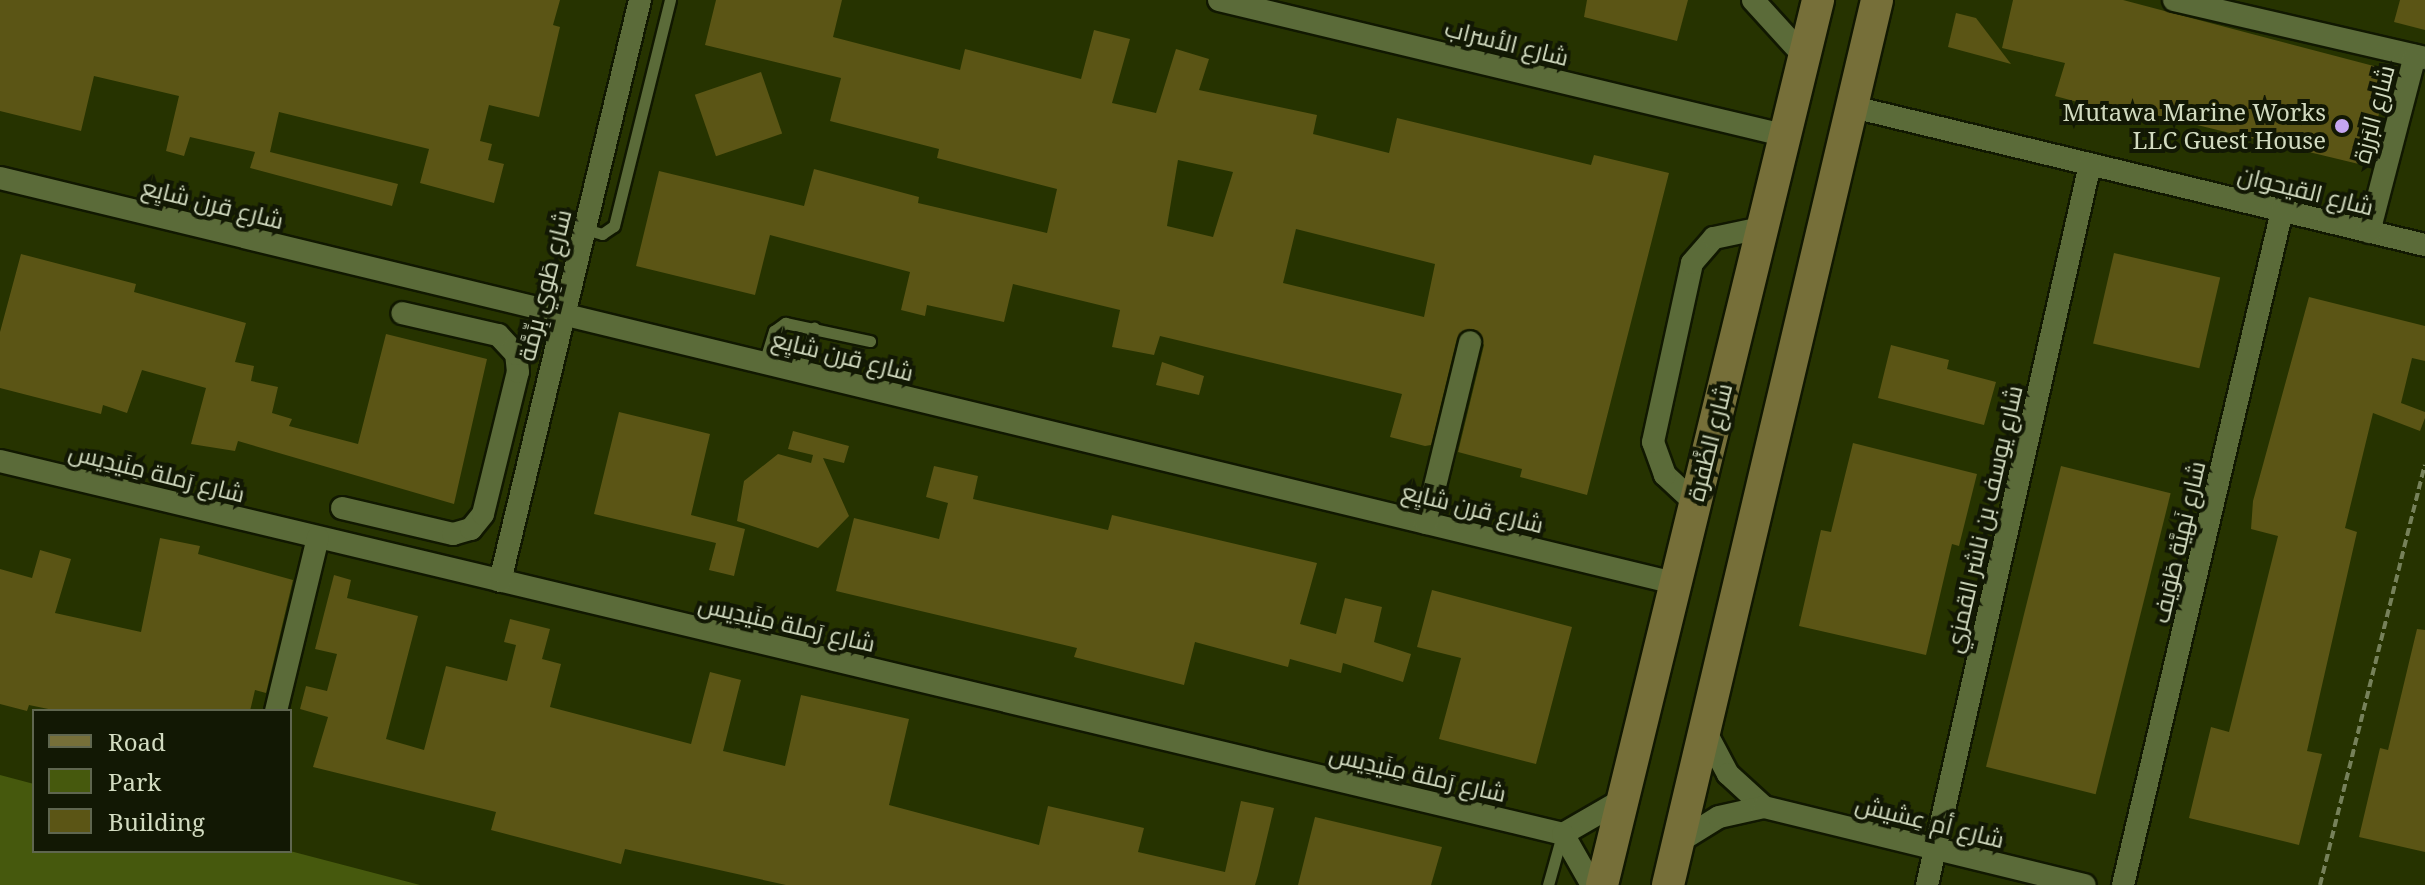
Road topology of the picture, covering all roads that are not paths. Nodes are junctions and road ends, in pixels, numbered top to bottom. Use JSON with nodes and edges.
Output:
{"nodes":[{"id":1,"x":640,"y":0,"type":"edge"},
{"id":2,"x":670,"y":0,"type":"edge"},
{"id":3,"x":1219,"y":0,"type":"edge"},
{"id":4,"x":1753,"y":0,"type":"edge"},
{"id":5,"x":1818,"y":0,"type":"edge"},
{"id":6,"x":2174,"y":0,"type":"edge"},
{"id":7,"x":1874,"y":2,"type":"edge"},
{"id":8,"x":1803,"y":55,"type":"junction"},
{"id":9,"x":2420,"y":57,"type":"edge"},
{"id":10,"x":1849,"y":106,"type":"junction"},
{"id":11,"x":1783,"y":135,"type":"junction"},
{"id":12,"x":2090,"y":164,"type":"junction"},
{"id":13,"x":0,"y":178,"type":"edge"},
{"id":14,"x":2282,"y":211,"type":"junction"},
{"id":15,"x":1761,"y":228,"type":"junction"},
{"id":16,"x":585,"y":229,"type":"junction"},
{"id":17,"x":2369,"y":232,"type":"junction"},
{"id":18,"x":2425,"y":245,"type":"edge"},
{"id":19,"x":402,"y":313,"type":"dead end"},
{"id":20,"x":564,"y":315,"type":"junction"},
{"id":21,"x":814,"y":328,"type":"junction"},
{"id":22,"x":870,"y":341,"type":"dead end"},
{"id":23,"x":1470,"y":342,"type":"dead end"},
{"id":24,"x":764,"y":363,"type":"junction"},
{"id":25,"x":802,"y":372,"type":"junction"},
{"id":26,"x":500,"y":444,"type":"junction"},
{"id":27,"x":531,"y":451,"type":"junction"},
{"id":28,"x":0,"y":461,"type":"edge"},
{"id":29,"x":1694,"y":502,"type":"junction"},
{"id":30,"x":342,"y":508,"type":"dead end"},
{"id":31,"x":1426,"y":523,"type":"junction"},
{"id":32,"x":318,"y":538,"type":"junction"},
{"id":33,"x":500,"y":581,"type":"junction"},
{"id":34,"x":1674,"y":583,"type":"junction"},
{"id":35,"x":276,"y":709,"type":"edge"},
{"id":36,"x":1703,"y":727,"type":"junction"},
{"id":37,"x":1620,"y":801,"type":"junction"},
{"id":38,"x":1764,"y":807,"type":"junction"},
{"id":39,"x":1563,"y":834,"type":"junction"},
{"id":40,"x":1677,"y":843,"type":"junction"},
{"id":41,"x":1934,"y":848,"type":"junction"},
{"id":42,"x":1548,"y":885,"type":"edge"},
{"id":43,"x":1592,"y":885,"type":"edge"},
{"id":44,"x":1602,"y":885,"type":"edge"},
{"id":45,"x":1668,"y":885,"type":"edge"},
{"id":46,"x":1927,"y":885,"type":"edge"},
{"id":47,"x":2085,"y":885,"type":"edge"},
{"id":48,"x":2123,"y":885,"type":"edge"}],
"edges":[{"from":1,"to":16,"type":"street","name":"شارع طَوِي بِرِّمَّة"},
{"from":2,"to":16,"type":"lane"},
{"from":3,"to":11,"type":"street","name":"شارع الأسراب"},
{"from":4,"to":8,"type":"street"},
{"from":5,"to":8,"type":"main road","name":"شارع الظَّفرة"},
{"from":6,"to":9,"type":"street","name":"شارع البَرزة"},
{"from":7,"to":10,"type":"main road"},
{"from":8,"to":11,"type":"main road","name":"شارع الظَّفرة"},
{"from":9,"to":17,"type":"street","name":"شارع البَرزة"},
{"from":10,"to":12,"type":"street","name":"شارع القيحوان"},
{"from":10,"to":36,"type":"main road"},
{"from":11,"to":15,"type":"main road","name":"شارع الظَّفرة"},
{"from":12,"to":14,"type":"street","name":"شارع القيحوان"},
{"from":12,"to":41,"type":"street","name":"شارع يوسف بن ناشر القمزي"},
{"from":13,"to":20,"type":"street","name":"شارع قرن شايِع"},
{"from":14,"to":17,"type":"street","name":"شارع القيحوان"},
{"from":14,"to":48,"type":"street","name":"شارع نَهيَّة طَوَيف"},
{"from":15,"to":29,"type":"main road","name":"شارع الظَّفرة"},
{"from":15,"to":29,"type":"street"},
{"from":16,"to":20,"type":"street","name":"شارع طَوِي بِرِّمَّة"},
{"from":17,"to":18,"type":"street","name":"شارع القيحوان"},
{"from":19,"to":26,"type":"street"},
{"from":20,"to":24,"type":"street","name":"شارع قرن شايِع"},
{"from":20,"to":27,"type":"street","name":"شارع طَوِي بِرِّمَّة"},
{"from":21,"to":22,"type":"lane"},
{"from":21,"to":24,"type":"lane"},
{"from":21,"to":25,"type":"lane"},
{"from":23,"to":31,"type":"street"},
{"from":24,"to":25,"type":"street","name":"شارع قرن شايِع"},
{"from":25,"to":31,"type":"street","name":"شارع قرن شايِع"},
{"from":26,"to":27,"type":"street"},
{"from":26,"to":30,"type":"street"},
{"from":27,"to":33,"type":"street","name":"شارع طَوِي بِرِّمَّة"},
{"from":28,"to":32,"type":"street","name":"شارع رَملة مِنَيدِيس"},
{"from":29,"to":34,"type":"main road","name":"شارع الظَّفرة"},
{"from":31,"to":34,"type":"street","name":"شارع قرن شايِع"},
{"from":32,"to":33,"type":"street","name":"شارع رَملة مِنَيدِيس"},
{"from":32,"to":35,"type":"street"},
{"from":33,"to":39,"type":"street","name":"شارع رَملة مِنَيدِيس"},
{"from":34,"to":37,"type":"main road","name":"شارع الظَّفرة"},
{"from":36,"to":38,"type":"street","name":"شارع أم عِشيش"},
{"from":36,"to":40,"type":"main road"},
{"from":37,"to":39,"type":"street"},
{"from":37,"to":44,"type":"main road","name":"شارع الظَّفرة"},
{"from":38,"to":40,"type":"street","name":"شارع أم عِشيش"},
{"from":38,"to":41,"type":"street","name":"شارع أم عِشيش"},
{"from":39,"to":42,"type":"lane"},
{"from":39,"to":43,"type":"street"},
{"from":40,"to":45,"type":"main road"},
{"from":41,"to":46,"type":"street","name":"شارع يوسف بن ناشر القمزي"},
{"from":41,"to":47,"type":"street","name":"شارع أم عِشيش"}]}
